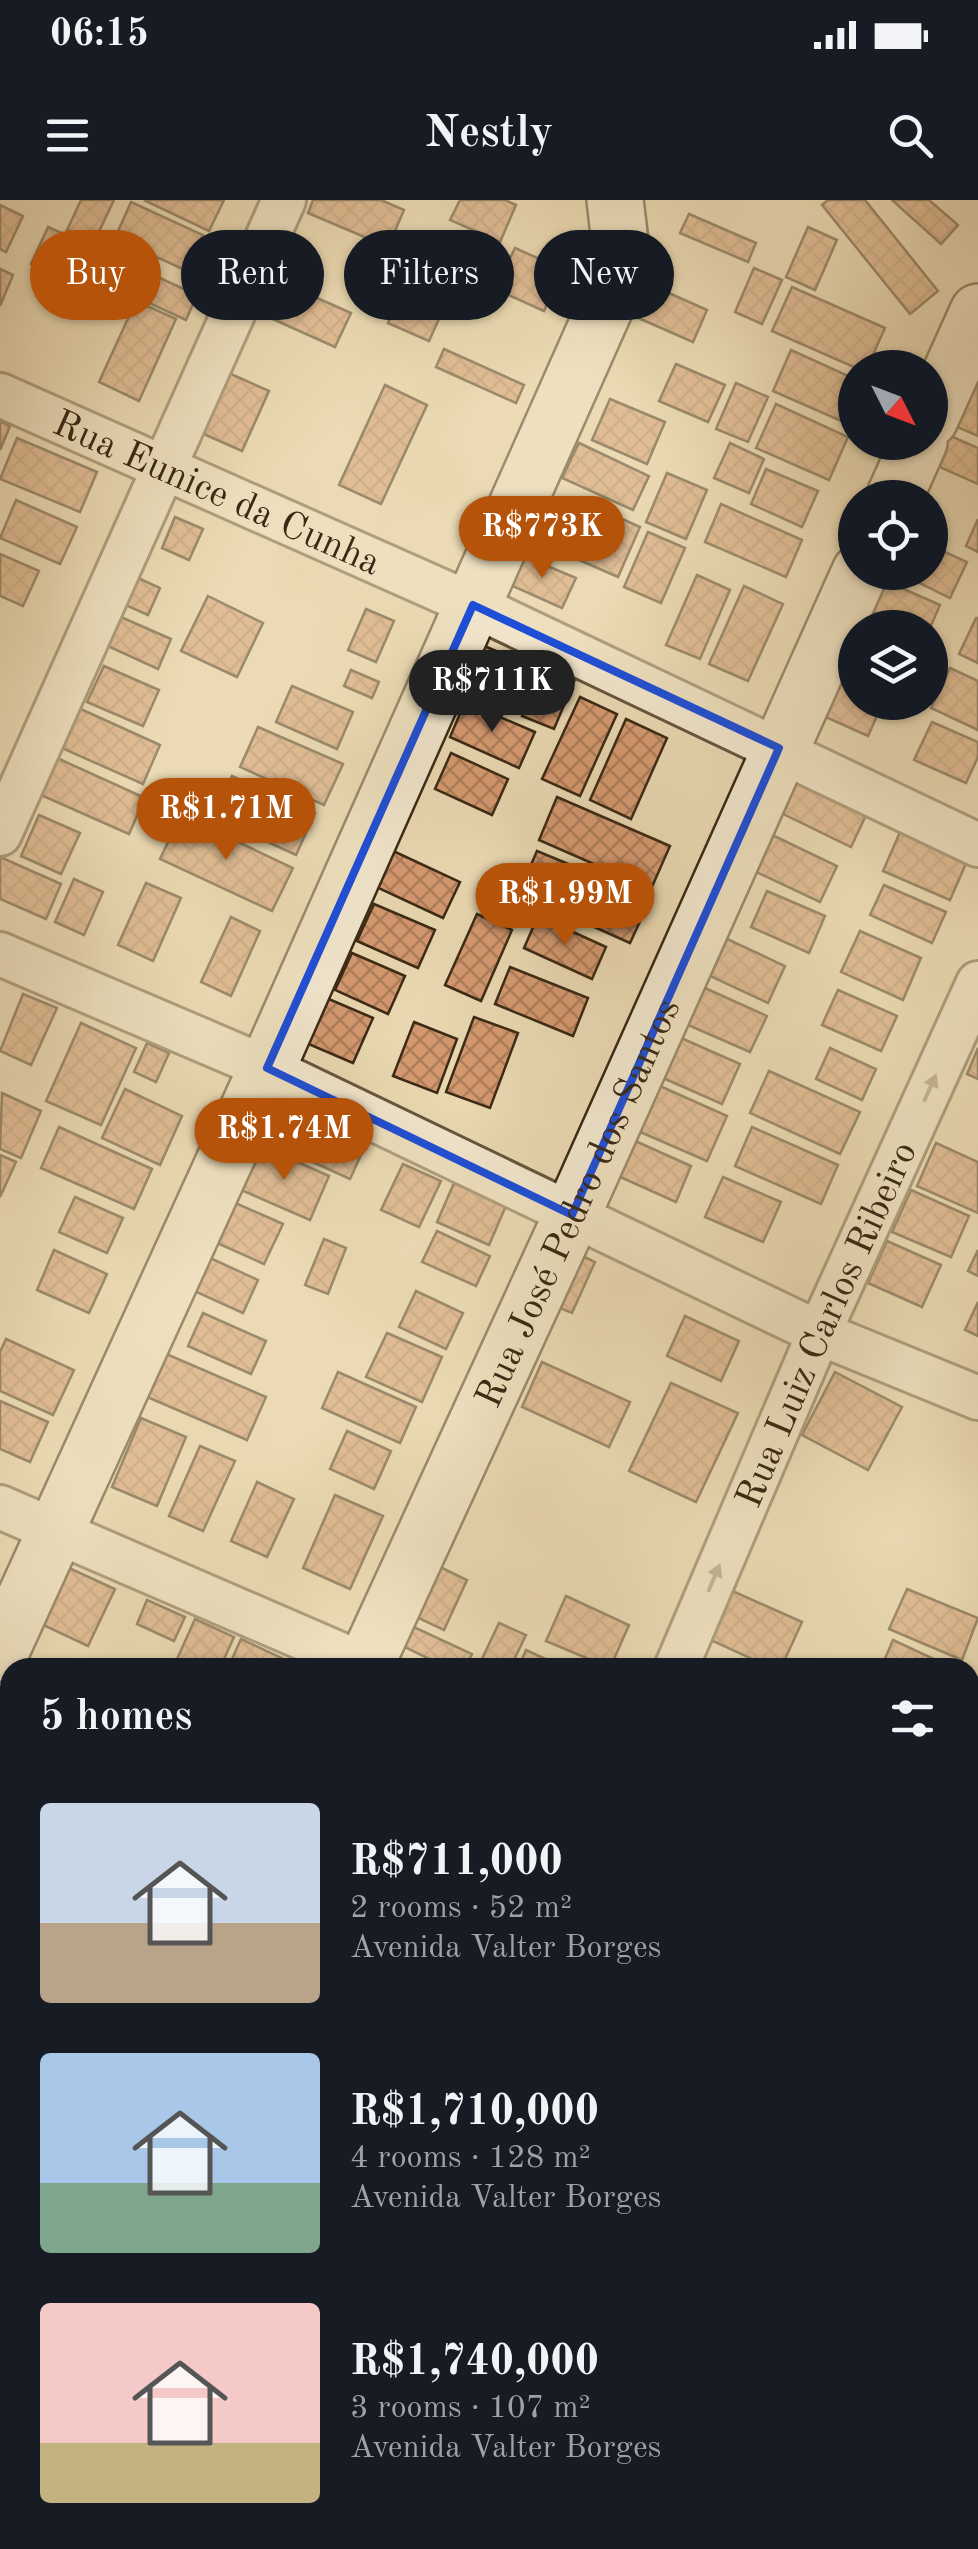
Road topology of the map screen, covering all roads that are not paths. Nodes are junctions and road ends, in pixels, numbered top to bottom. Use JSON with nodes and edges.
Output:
{"nodes":[{"id":1,"x":284,"y":200,"type":"edge"},
{"id":2,"x":615,"y":200,"type":"edge"},
{"id":3,"x":978,"y":312,"type":"edge"},
{"id":4,"x":948,"y":379,"type":"edge"},
{"id":5,"x":0,"y":395,"type":"edge"},
{"id":6,"x":164,"y":469,"type":"junction"},
{"id":7,"x":852,"y":590,"type":"edge"},
{"id":8,"x":473,"y":605,"type":"junction"},
{"id":9,"x":780,"y":748,"type":"junction"},
{"id":10,"x":0,"y":834,"type":"edge"},
{"id":11,"x":978,"y":845,"type":"edge"},
{"id":12,"x":0,"y":954,"type":"edge"},
{"id":13,"x":978,"y":983,"type":"edge"},
{"id":14,"x":267,"y":1068,"type":"junction"},
{"id":15,"x":572,"y":1215,"type":"junction"},
{"id":16,"x":820,"y":1333,"type":"junction"},
{"id":17,"x":978,"y":1398,"type":"edge"},
{"id":18,"x":0,"y":1506,"type":"edge"},
{"id":19,"x":54,"y":1530,"type":"junction"},
{"id":20,"x":0,"y":1653,"type":"edge"},
{"id":21,"x":347,"y":1658,"type":"edge"},
{"id":22,"x":369,"y":1658,"type":"edge"},
{"id":23,"x":680,"y":1658,"type":"edge"}],
"edges":[{"from":1,"to":6,"type":"street"},
{"from":2,"to":8,"type":"street"},
{"from":3,"to":4,"type":"street"},
{"from":5,"to":6,"type":"street","name":"Rua Eunice da Cunha"},
{"from":6,"to":8,"type":"street","name":"Rua Eunice da Cunha"},
{"from":6,"to":10,"type":"street"},
{"from":7,"to":9,"type":"street","name":"Rua José Pedro dos Santos"},
{"from":8,"to":9,"type":"street","name":"Rua Eunice da Cunha"},
{"from":8,"to":14,"type":"street"},
{"from":9,"to":11,"type":"street","name":"Rua Eunice da Cunha"},
{"from":9,"to":15,"type":"street","name":"Rua José Pedro dos Santos"},
{"from":12,"to":14,"type":"street"},
{"from":16,"to":13,"type":"street","name":"Rua Luiz Carlos Ribeiro","one_way":true},
{"from":14,"to":15,"type":"street"},
{"from":14,"to":19,"type":"street"},
{"from":15,"to":16,"type":"street"},
{"from":15,"to":22,"type":"street","name":"Rua José Pedro dos Santos"},
{"from":16,"to":17,"type":"street"},
{"from":23,"to":16,"type":"street","name":"Rua Luiz Carlos Ribeiro","one_way":true},
{"from":18,"to":19,"type":"street"},
{"from":19,"to":20,"type":"street"},
{"from":19,"to":21,"type":"street"}]}
